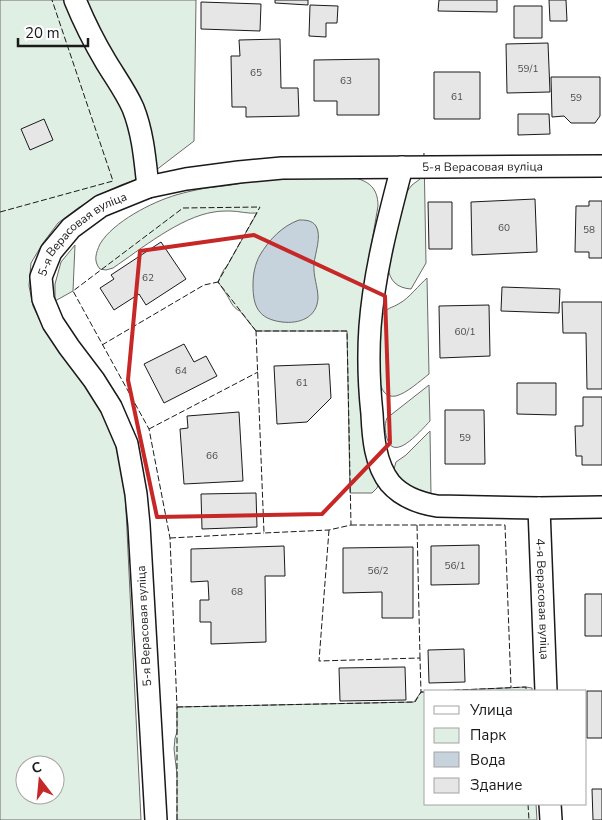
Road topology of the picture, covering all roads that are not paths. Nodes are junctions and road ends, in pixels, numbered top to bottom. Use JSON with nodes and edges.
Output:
{"nodes":[{"id":1,"x":75,"y":0,"type":"edge"},
{"id":2,"x":602,"y":166,"type":"edge"},
{"id":3,"x":402,"y":168,"type":"junction"},
{"id":4,"x":148,"y":187,"type":"junction"},
{"id":5,"x":602,"y":506,"type":"edge"},
{"id":6,"x":539,"y":508,"type":"junction"},
{"id":7,"x":546,"y":690,"type":"edge"},
{"id":8,"x":550,"y":805,"type":"edge"},
{"id":9,"x":156,"y":820,"type":"edge"},
{"id":10,"x":551,"y":820,"type":"edge"}],
"edges":[{"from":1,"to":4,"type":"street"},
{"from":2,"to":3,"type":"street","name":"5-я Верасовая вуліца"},
{"from":3,"to":4,"type":"street","name":"5-я Верасовая вуліца"},
{"from":3,"to":6,"type":"street"},
{"from":4,"to":9,"type":"street","name":"5-я Верасовая вуліца"},
{"from":5,"to":6,"type":"street"},
{"from":6,"to":7,"type":"street","name":"4-я Верасовая вуліца"},
{"from":8,"to":10,"type":"street"}]}
